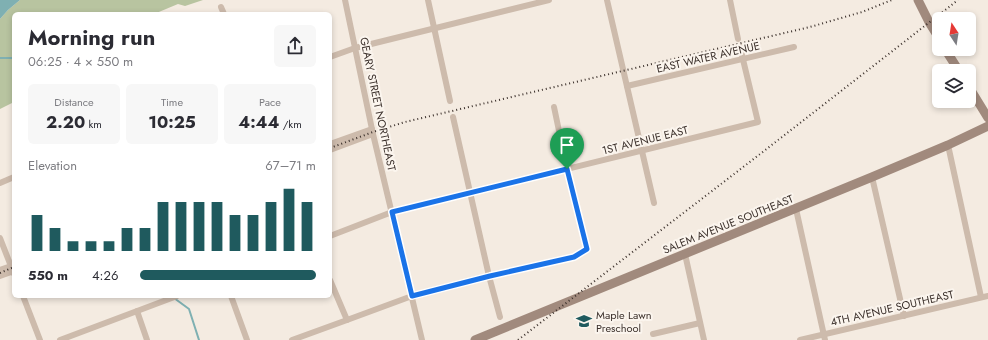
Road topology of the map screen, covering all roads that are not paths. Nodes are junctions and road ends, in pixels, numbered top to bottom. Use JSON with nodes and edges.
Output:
{"nodes":[{"id":1,"x":344,"y":0,"type":"edge"},
{"id":2,"x":428,"y":0,"type":"edge"},
{"id":3,"x":549,"y":0,"type":"edge"},
{"id":4,"x":607,"y":0,"type":"edge"},
{"id":5,"x":730,"y":0,"type":"edge"},
{"id":6,"x":918,"y":0,"type":"edge"},
{"id":7,"x":535,"y":2,"type":"edge"},
{"id":8,"x":221,"y":7,"type":"dead end"},
{"id":9,"x":223,"y":12,"type":"edge"},
{"id":10,"x":932,"y":27,"type":"edge"},
{"id":11,"x":434,"y":29,"type":"junction"},
{"id":12,"x":738,"y":39,"type":"dead end"},
{"id":13,"x":740,"y":47,"type":"dead end"},
{"id":14,"x":794,"y":47,"type":"dead end"},
{"id":15,"x":355,"y":48,"type":"junction"},
{"id":16,"x":332,"y":56,"type":"edge"},
{"id":17,"x":743,"y":59,"type":"junction"},
{"id":18,"x":627,"y":86,"type":"junction"},
{"id":19,"x":976,"y":98,"type":"edge"},
{"id":20,"x":450,"y":101,"type":"dead end"},
{"id":21,"x":554,"y":107,"type":"dead end"},
{"id":22,"x":453,"y":117,"type":"dead end"},
{"id":23,"x":988,"y":118,"type":"edge"},
{"id":24,"x":988,"y":126,"type":"edge"},
{"id":25,"x":373,"y":131,"type":"junction"},
{"id":26,"x":332,"y":143,"type":"edge"},
{"id":27,"x":948,"y":145,"type":"junction"},
{"id":28,"x":332,"y":149,"type":"edge"},
{"id":29,"x":642,"y":151,"type":"junction"},
{"id":30,"x":567,"y":169,"type":"junction"},
{"id":31,"x":872,"y":177,"type":"junction"},
{"id":32,"x":12,"y":178,"type":"edge"},
{"id":33,"x":0,"y":183,"type":"edge"},
{"id":34,"x":470,"y":193,"type":"junction"},
{"id":35,"x":654,"y":202,"type":"dead end"},
{"id":36,"x":796,"y":209,"type":"junction"},
{"id":37,"x":392,"y":212,"type":"junction"},
{"id":38,"x":332,"y":235,"type":"edge"},
{"id":39,"x":0,"y":238,"type":"edge"},
{"id":40,"x":685,"y":254,"type":"junction"},
{"id":41,"x":12,"y":268,"type":"edge"},
{"id":42,"x":0,"y":270,"type":"edge"},
{"id":43,"x":12,"y":270,"type":"edge"},
{"id":44,"x":12,"y":270,"type":"edge"},
{"id":45,"x":0,"y":276,"type":"edge"},
{"id":46,"x":490,"y":276,"type":"junction"},
{"id":47,"x":332,"y":285,"type":"edge"},
{"id":48,"x":412,"y":296,"type":"junction"},
{"id":49,"x":988,"y":296,"type":"edge"},
{"id":50,"x":981,"y":297,"type":"junction"},
{"id":51,"x":24,"y":298,"type":"edge"},
{"id":52,"x":172,"y":298,"type":"edge"},
{"id":53,"x":231,"y":298,"type":"edge"},
{"id":54,"x":137,"y":311,"type":"junction"},
{"id":55,"x":904,"y":316,"type":"junction"},
{"id":56,"x":500,"y":317,"type":"dead end"},
{"id":57,"x":347,"y":320,"type":"junction"},
{"id":58,"x":700,"y":323,"type":"junction"},
{"id":59,"x":653,"y":334,"type":"dead end"},
{"id":60,"x":825,"y":337,"type":"edge"},
{"id":61,"x":40,"y":340,"type":"edge"},
{"id":62,"x":60,"y":340,"type":"edge"},
{"id":63,"x":147,"y":340,"type":"edge"},
{"id":64,"x":247,"y":340,"type":"edge"},
{"id":65,"x":292,"y":340,"type":"edge"},
{"id":66,"x":422,"y":340,"type":"edge"},
{"id":67,"x":475,"y":340,"type":"edge"},
{"id":68,"x":704,"y":340,"type":"edge"},
{"id":69,"x":800,"y":340,"type":"edge"}],
"edges":[{"from":1,"to":15,"type":"street","name":"GEARY STREET NORTHEAST"},
{"from":2,"to":11,"type":"street"},
{"from":3,"to":7,"type":"street"},
{"from":4,"to":18,"type":"street"},
{"from":5,"to":12,"type":"street"},
{"from":6,"to":10,"type":"main road"},
{"from":7,"to":11,"type":"street"},
{"from":8,"to":9,"type":"street"},
{"from":11,"to":15,"type":"street"},
{"from":11,"to":20,"type":"street"},
{"from":13,"to":17,"type":"street"},
{"from":14,"to":17,"type":"street","name":"EAST WATER AVENUE"},
{"from":15,"to":16,"type":"street"},
{"from":15,"to":25,"type":"street","name":"GEARY STREET NORTHEAST"},
{"from":17,"to":18,"type":"street","name":"EAST WATER AVENUE"},
{"from":17,"to":29,"type":"street","name":"1ST AVENUE EAST"},
{"from":18,"to":29,"type":"street"},
{"from":19,"to":23,"type":"main road"},
{"from":21,"to":30,"type":"street"},
{"from":22,"to":34,"type":"street"},
{"from":24,"to":27,"type":"main road","name":"SALEM AVENUE SOUTHEAST"},
{"from":25,"to":26,"type":"street"},
{"from":25,"to":28,"type":"street"},
{"from":25,"to":37,"type":"street","name":"GEARY STREET NORTHEAST"},
{"from":27,"to":31,"type":"main road","name":"SALEM AVENUE SOUTHEAST"},
{"from":27,"to":50,"type":"street"},
{"from":29,"to":30,"type":"street","name":"1ST AVENUE EAST"},
{"from":29,"to":35,"type":"street"},
{"from":30,"to":34,"type":"street","name":"1ST AVENUE EAST"},
{"from":30,"to":46,"type":"street"},
{"from":31,"to":36,"type":"main road","name":"SALEM AVENUE SOUTHEAST"},
{"from":31,"to":55,"type":"street"},
{"from":32,"to":33,"type":"street"},
{"from":34,"to":37,"type":"street","name":"1ST AVENUE EAST"},
{"from":34,"to":46,"type":"street"},
{"from":36,"to":40,"type":"main road","name":"SALEM AVENUE SOUTHEAST"},
{"from":36,"to":60,"type":"street"},
{"from":37,"to":38,"type":"street","name":"1ST AVENUE EAST"},
{"from":37,"to":48,"type":"street","name":"GEARY STREET NORTHEAST"},
{"from":39,"to":41,"type":"street"},
{"from":40,"to":58,"type":"street"},
{"from":40,"to":67,"type":"main road","name":"SALEM AVENUE SOUTHEAST"},
{"from":42,"to":43,"type":"street"},
{"from":44,"to":45,"type":"street"},
{"from":46,"to":48,"type":"street"},
{"from":46,"to":56,"type":"street"},
{"from":47,"to":57,"type":"street"},
{"from":48,"to":57,"type":"street"},
{"from":48,"to":66,"type":"street","name":"GEARY STREET NORTHEAST"},
{"from":49,"to":50,"type":"street","name":"4TH AVENUE SOUTHEAST"},
{"from":50,"to":55,"type":"street","name":"4TH AVENUE SOUTHEAST"},
{"from":51,"to":61,"type":"street"},
{"from":52,"to":54,"type":"street"},
{"from":53,"to":64,"type":"street"},
{"from":54,"to":62,"type":"street"},
{"from":54,"to":63,"type":"street"},
{"from":55,"to":60,"type":"street","name":"4TH AVENUE SOUTHEAST"},
{"from":57,"to":65,"type":"street"},
{"from":58,"to":59,"type":"street"},
{"from":58,"to":68,"type":"street"},
{"from":60,"to":69,"type":"street","name":"4TH AVENUE SOUTHEAST"}]}
